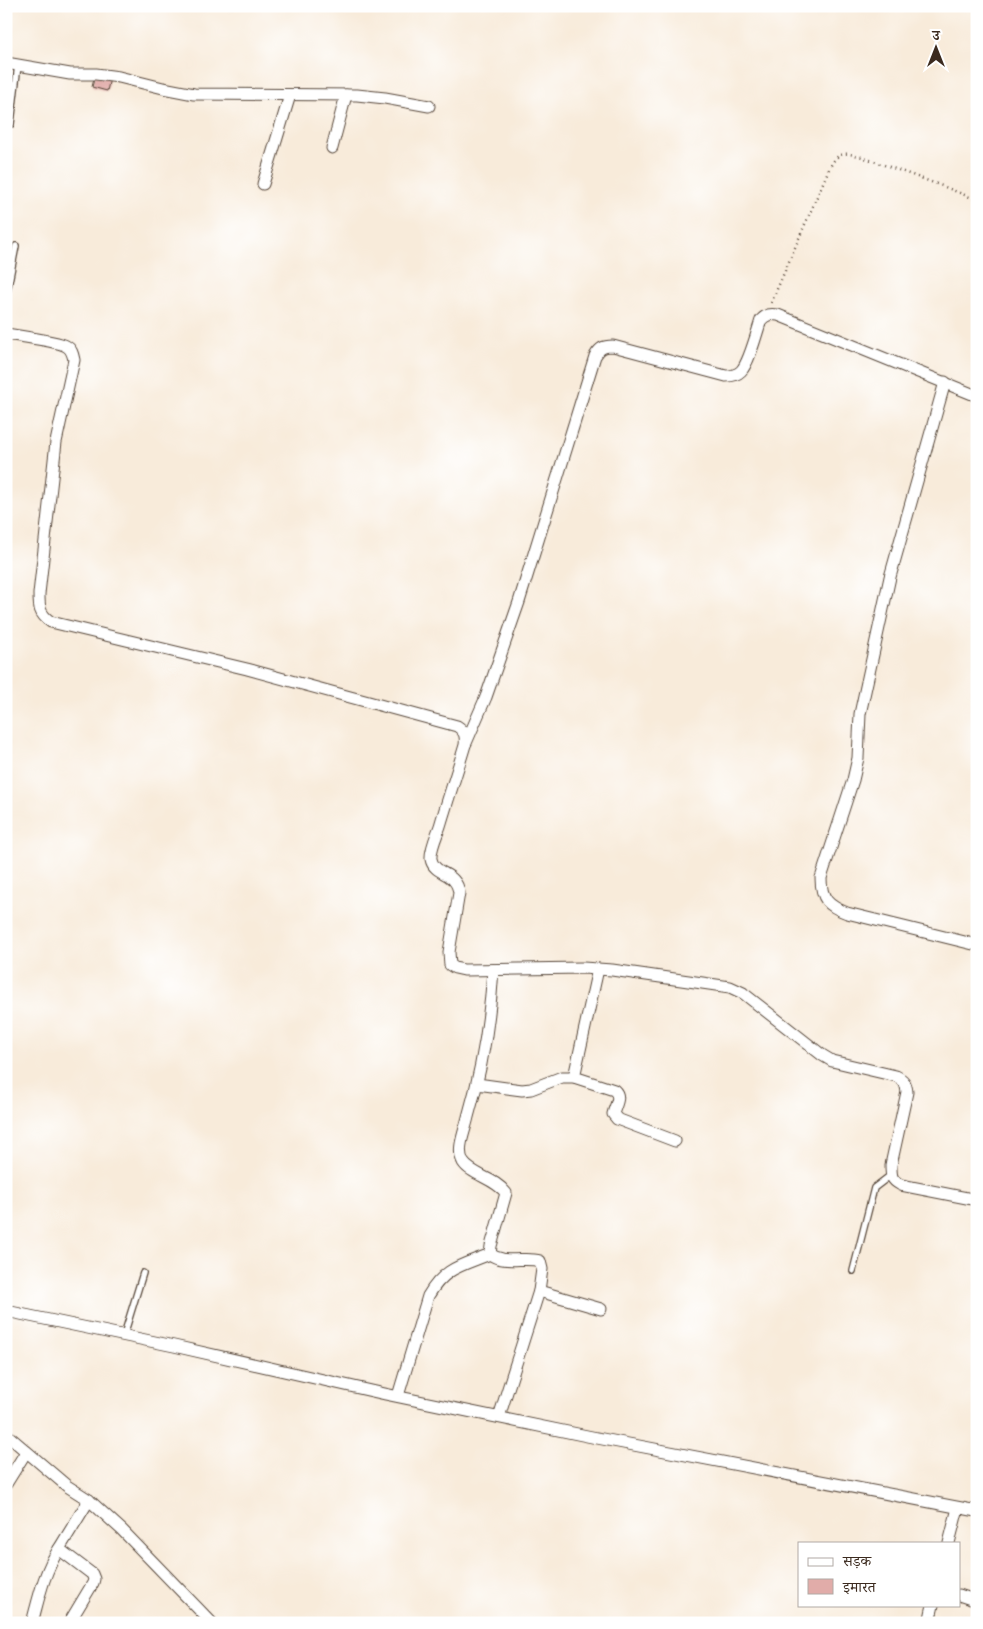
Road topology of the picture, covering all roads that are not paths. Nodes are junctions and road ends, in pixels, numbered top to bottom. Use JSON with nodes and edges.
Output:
{"nodes":[{"id":1,"x":6,"y":63,"type":"edge"},
{"id":2,"x":18,"y":65,"type":"junction"},
{"id":3,"x":290,"y":95,"type":"junction"},
{"id":4,"x":346,"y":95,"type":"junction"},
{"id":5,"x":429,"y":106,"type":"dead end"},
{"id":6,"x":11,"y":124,"type":"dead end"},
{"id":7,"x":332,"y":148,"type":"dead end"},
{"id":8,"x":263,"y":184,"type":"dead end"},
{"id":9,"x":16,"y":246,"type":"dead end"},
{"id":10,"x":6,"y":297,"type":"edge"},
{"id":11,"x":6,"y":334,"type":"edge"},
{"id":12,"x":945,"y":382,"type":"junction"},
{"id":13,"x":977,"y":396,"type":"edge"},
{"id":14,"x":466,"y":745,"type":"junction"},
{"id":15,"x":977,"y":945,"type":"edge"},
{"id":16,"x":598,"y":969,"type":"junction"},
{"id":17,"x":493,"y":970,"type":"junction"},
{"id":18,"x":574,"y":1077,"type":"junction"},
{"id":19,"x":477,"y":1084,"type":"junction"},
{"id":20,"x":675,"y":1141,"type":"dead end"},
{"id":21,"x":891,"y":1175,"type":"junction"},
{"id":22,"x":977,"y":1200,"type":"edge"},
{"id":23,"x":490,"y":1254,"type":"junction"},
{"id":24,"x":853,"y":1271,"type":"dead end"},
{"id":25,"x":143,"y":1273,"type":"dead end"},
{"id":26,"x":539,"y":1291,"type":"junction"},
{"id":27,"x":601,"y":1309,"type":"dead end"},
{"id":28,"x":6,"y":1311,"type":"edge"},
{"id":29,"x":124,"y":1335,"type":"junction"},
{"id":30,"x":398,"y":1396,"type":"junction"},
{"id":31,"x":499,"y":1417,"type":"junction"},
{"id":32,"x":6,"y":1434,"type":"edge"},
{"id":33,"x":26,"y":1452,"type":"junction"},
{"id":34,"x":6,"y":1484,"type":"edge"},
{"id":35,"x":89,"y":1500,"type":"junction"},
{"id":36,"x":958,"y":1508,"type":"junction"},
{"id":37,"x":977,"y":1511,"type":"edge"},
{"id":38,"x":949,"y":1542,"type":"edge"},
{"id":39,"x":59,"y":1549,"type":"junction"},
{"id":40,"x":960,"y":1595,"type":"edge"},
{"id":41,"x":977,"y":1601,"type":"edge"},
{"id":42,"x":933,"y":1606,"type":"edge"},
{"id":43,"x":32,"y":1623,"type":"edge"},
{"id":44,"x":69,"y":1623,"type":"edge"},
{"id":45,"x":212,"y":1623,"type":"edge"},
{"id":46,"x":929,"y":1623,"type":"edge"}],
"edges":[{"from":1,"to":2,"type":"street"},
{"from":2,"to":3,"type":"street"},
{"from":2,"to":6,"type":"lane"},
{"from":3,"to":4,"type":"street"},
{"from":3,"to":8,"type":"street"},
{"from":4,"to":5,"type":"street"},
{"from":4,"to":7,"type":"street"},
{"from":9,"to":10,"type":"lane"},
{"from":11,"to":14,"type":"street"},
{"from":12,"to":13,"type":"street"},
{"from":12,"to":14,"type":"street"},
{"from":12,"to":15,"type":"street"},
{"from":14,"to":17,"type":"street"},
{"from":16,"to":17,"type":"street"},
{"from":16,"to":18,"type":"street"},
{"from":16,"to":21,"type":"street"},
{"from":17,"to":19,"type":"street"},
{"from":18,"to":19,"type":"street"},
{"from":18,"to":20,"type":"street"},
{"from":19,"to":23,"type":"street"},
{"from":21,"to":22,"type":"street"},
{"from":21,"to":24,"type":"lane"},
{"from":23,"to":26,"type":"street"},
{"from":23,"to":30,"type":"street"},
{"from":25,"to":29,"type":"lane"},
{"from":26,"to":27,"type":"street"},
{"from":26,"to":31,"type":"street"},
{"from":28,"to":29,"type":"street"},
{"from":29,"to":30,"type":"street"},
{"from":30,"to":31,"type":"street"},
{"from":31,"to":36,"type":"street"},
{"from":32,"to":33,"type":"street"},
{"from":33,"to":34,"type":"street"},
{"from":33,"to":35,"type":"street"},
{"from":35,"to":39,"type":"street"},
{"from":35,"to":45,"type":"street"},
{"from":36,"to":37,"type":"street"},
{"from":36,"to":38,"type":"street"},
{"from":39,"to":43,"type":"street"},
{"from":39,"to":44,"type":"street"},
{"from":40,"to":41,"type":"street"},
{"from":42,"to":46,"type":"street"}]}
